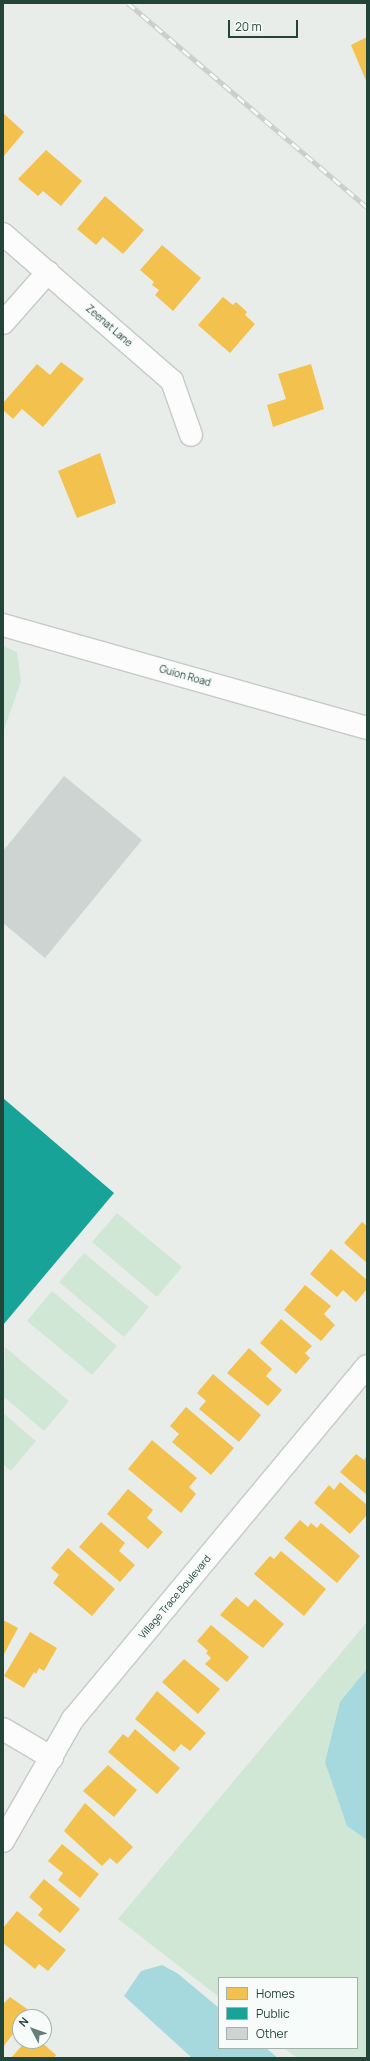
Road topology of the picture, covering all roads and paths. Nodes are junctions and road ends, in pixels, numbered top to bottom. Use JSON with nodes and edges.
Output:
{"nodes":[{"id":1,"x":3,"y":234,"type":"edge"},
{"id":2,"x":48,"y":272,"type":"junction"},
{"id":3,"x":3,"y":323,"type":"edge"},
{"id":4,"x":191,"y":435,"type":"dead end"},
{"id":5,"x":3,"y":625,"type":"edge"},
{"id":6,"x":367,"y":728,"type":"edge"},
{"id":7,"x":367,"y":1366,"type":"edge"},
{"id":8,"x":3,"y":1729,"type":"edge"},
{"id":9,"x":52,"y":1758,"type":"junction"},
{"id":10,"x":3,"y":1841,"type":"edge"}],
"edges":[{"from":1,"to":2,"type":"street","name":"Zeenat Lane"},
{"from":2,"to":3,"type":"street"},
{"from":2,"to":4,"type":"street","name":"Zeenat Lane"},
{"from":5,"to":6,"type":"street","name":"Guion Road"},
{"from":7,"to":9,"type":"street","name":"Village Trace Boulevard"},
{"from":8,"to":9,"type":"street"},
{"from":9,"to":10,"type":"street","name":"Village Trace Boulevard"}]}
